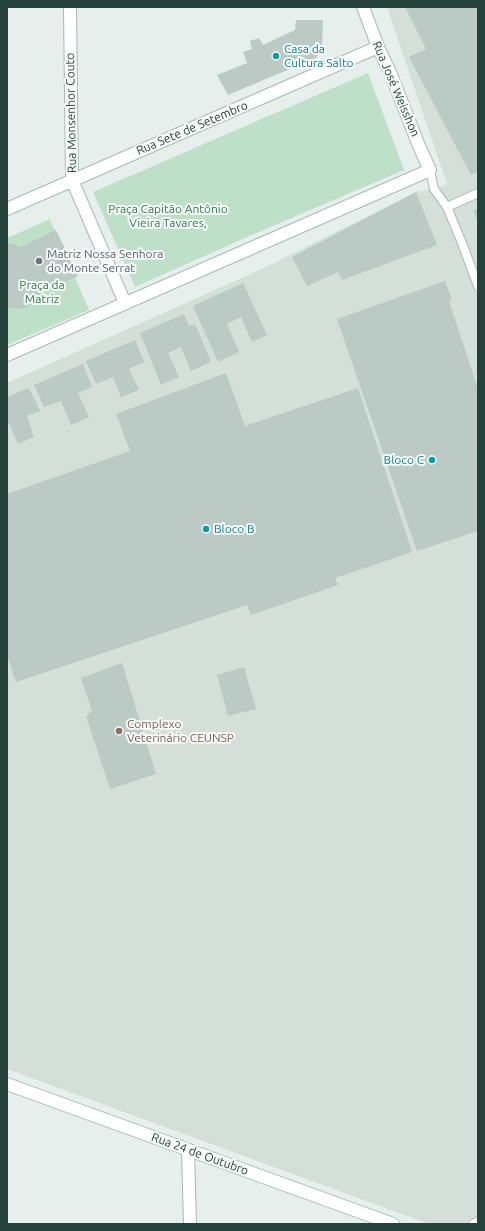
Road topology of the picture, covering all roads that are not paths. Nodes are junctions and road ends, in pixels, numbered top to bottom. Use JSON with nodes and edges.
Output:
{"nodes":[{"id":1,"x":70,"y":7,"type":"edge"},
{"id":2,"x":363,"y":7,"type":"edge"},
{"id":3,"x":378,"y":47,"type":"junction"},
{"id":4,"x":430,"y":170,"type":"junction"},
{"id":5,"x":72,"y":180,"type":"junction"},
{"id":6,"x":478,"y":193,"type":"edge"},
{"id":7,"x":447,"y":207,"type":"junction"},
{"id":8,"x":7,"y":208,"type":"edge"},
{"id":9,"x":478,"y":286,"type":"edge"},
{"id":10,"x":125,"y":304,"type":"junction"},
{"id":11,"x":7,"y":355,"type":"edge"},
{"id":12,"x":7,"y":1084,"type":"edge"},
{"id":13,"x":188,"y":1150,"type":"junction"},
{"id":14,"x":478,"y":1221,"type":"edge"},
{"id":15,"x":380,"y":1222,"type":"edge"},
{"id":16,"x":190,"y":1224,"type":"edge"},
{"id":17,"x":392,"y":1224,"type":"edge"},
{"id":18,"x":473,"y":1224,"type":"edge"}],
"edges":[{"from":1,"to":5,"type":"street","name":"Rua Monsenhor Couto"},
{"from":2,"to":3,"type":"street","name":"Rua José Weisshon"},
{"from":3,"to":4,"type":"street","name":"Rua José Weisshon"},
{"from":3,"to":5,"type":"street","name":"Rua Sete de Setembro"},
{"from":4,"to":7,"type":"lane"},
{"from":4,"to":10,"type":"street"},
{"from":5,"to":8,"type":"street","name":"Rua Sete de Setembro"},
{"from":5,"to":10,"type":"street","name":"Rua Monsenhor Couto"},
{"from":6,"to":7,"type":"lane"},
{"from":7,"to":9,"type":"lane"},
{"from":10,"to":11,"type":"street"},
{"from":12,"to":13,"type":"street","name":"Rua 24 de Outubro"},
{"from":13,"to":15,"type":"street","name":"Rua 24 de Outubro"},
{"from":13,"to":16,"type":"street"},
{"from":14,"to":18,"type":"lane"},
{"from":15,"to":17,"type":"street","name":"Rua 24 de Outubro"}]}
